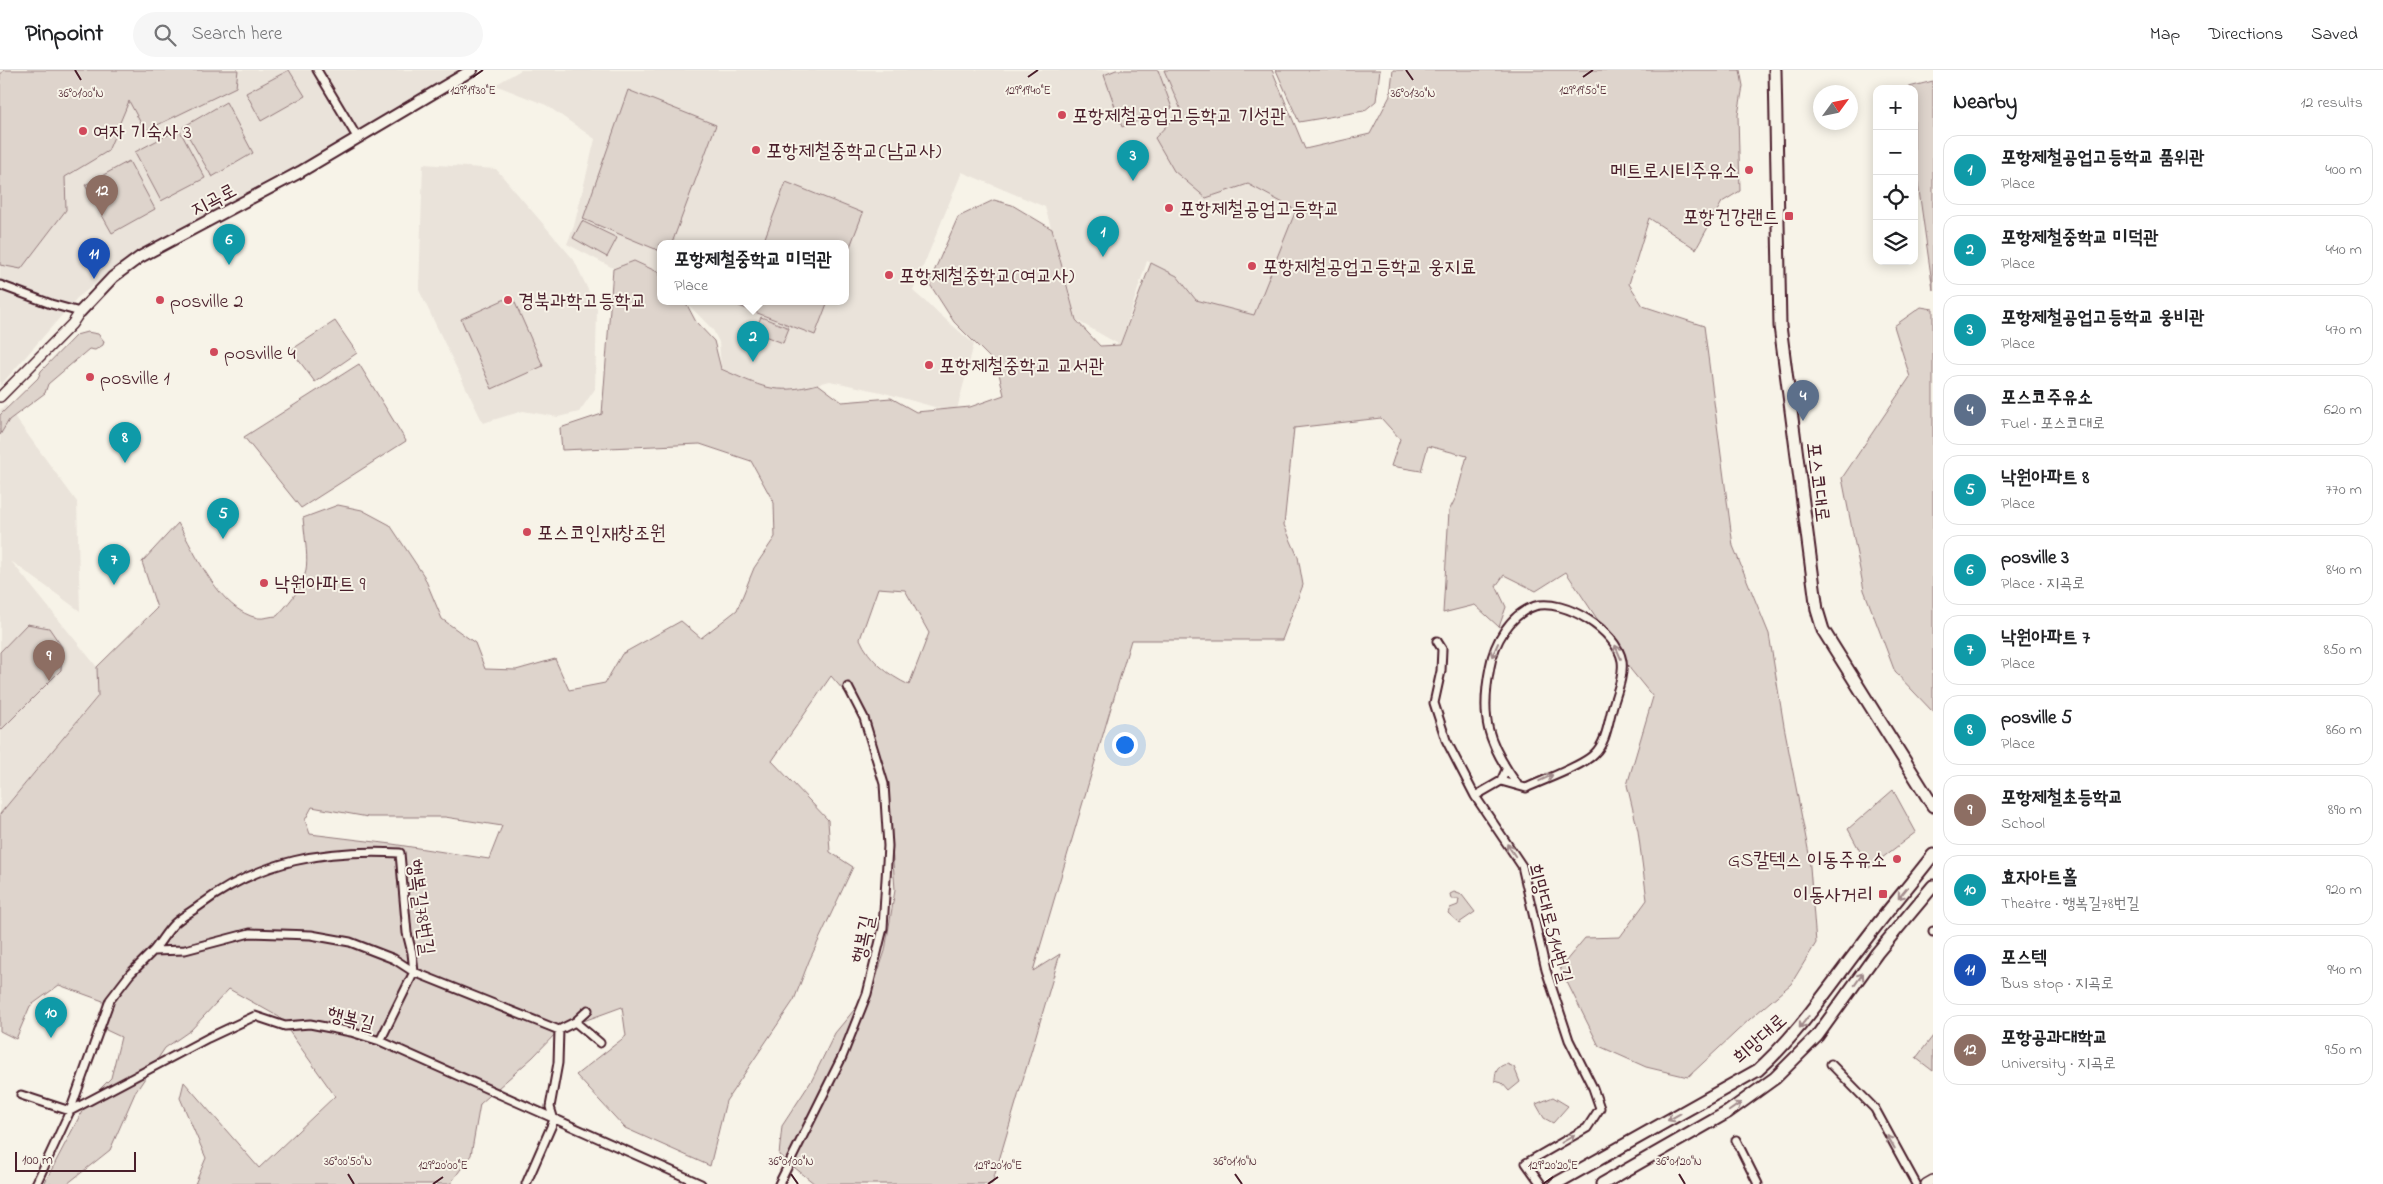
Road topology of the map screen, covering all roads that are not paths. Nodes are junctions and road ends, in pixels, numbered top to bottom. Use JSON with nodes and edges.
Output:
{"nodes":[{"id":1,"x":317,"y":70,"type":"edge"},
{"id":2,"x":472,"y":70,"type":"edge"},
{"id":3,"x":1775,"y":70,"type":"edge"},
{"id":4,"x":357,"y":137,"type":"junction"},
{"id":5,"x":0,"y":286,"type":"edge"},
{"id":6,"x":80,"y":312,"type":"junction"},
{"id":7,"x":0,"y":397,"type":"edge"},
{"id":8,"x":1437,"y":642,"type":"dead end"},
{"id":9,"x":848,"y":687,"type":"dead end"},
{"id":10,"x":1506,"y":770,"type":"junction"},
{"id":11,"x":1500,"y":781,"type":"junction"},
{"id":12,"x":1516,"y":784,"type":"junction"},
{"id":13,"x":1475,"y":796,"type":"junction"},
{"id":14,"x":1933,"y":806,"type":"edge"},
{"id":15,"x":1933,"y":855,"type":"edge"},
{"id":16,"x":1933,"y":886,"type":"edge"},
{"id":17,"x":153,"y":951,"type":"junction"},
{"id":18,"x":414,"y":972,"type":"junction"},
{"id":19,"x":588,"y":1010,"type":"dead end"},
{"id":20,"x":575,"y":1022,"type":"junction"},
{"id":21,"x":559,"y":1030,"type":"junction"},
{"id":22,"x":380,"y":1041,"type":"junction"},
{"id":23,"x":600,"y":1043,"type":"dead end"},
{"id":24,"x":1830,"y":1064,"type":"dead end"},
{"id":25,"x":21,"y":1095,"type":"dead end"},
{"id":26,"x":70,"y":1110,"type":"junction"},
{"id":27,"x":554,"y":1120,"type":"junction"},
{"id":28,"x":1736,"y":1140,"type":"dead end"},
{"id":29,"x":1933,"y":1180,"type":"edge"},
{"id":30,"x":36,"y":1184,"type":"edge"},
{"id":31,"x":526,"y":1184,"type":"edge"},
{"id":32,"x":701,"y":1184,"type":"edge"},
{"id":33,"x":779,"y":1184,"type":"edge"},
{"id":34,"x":1541,"y":1184,"type":"edge"},
{"id":35,"x":1555,"y":1184,"type":"edge"},
{"id":36,"x":1602,"y":1184,"type":"edge"},
{"id":37,"x":1758,"y":1184,"type":"edge"},
{"id":38,"x":1916,"y":1184,"type":"edge"},
{"id":39,"x":1926,"y":1184,"type":"edge"}],
"edges":[{"from":1,"to":4,"type":"street"},
{"from":2,"to":4,"type":"main road","name":"지곡로"},
{"from":3,"to":14,"type":"main road","name":"포스코대로"},
{"from":4,"to":6,"type":"main road","name":"지곡로"},
{"from":5,"to":6,"type":"street"},
{"from":6,"to":7,"type":"street","name":"지곡로"},
{"from":8,"to":13,"type":"street","name":"희망대로514번길"},
{"from":9,"to":33,"type":"street","name":"행복길"},
{"from":10,"to":11,"type":"street"},
{"from":10,"to":12,"type":"street"},
{"from":12,"to":10,"type":"street","one_way":true},
{"from":11,"to":12,"type":"street"},
{"from":11,"to":13,"type":"street"},
{"from":34,"to":13,"type":"street","name":"희망대로514번길","one_way":true},
{"from":15,"to":35,"type":"main road","name":"희망대로","one_way":true},
{"from":36,"to":16,"type":"main road","name":"희망대로","one_way":true},
{"from":17,"to":18,"type":"street","name":"행복길78번길"},
{"from":17,"to":18,"type":"street","name":"행복길78번길"},
{"from":17,"to":26,"type":"street","name":"행복길78번길"},
{"from":18,"to":21,"type":"street","name":"행복길78번길"},
{"from":18,"to":22,"type":"street"},
{"from":19,"to":20,"type":"street"},
{"from":20,"to":21,"type":"street"},
{"from":20,"to":23,"type":"street"},
{"from":21,"to":27,"type":"street"},
{"from":22,"to":26,"type":"street","name":"행복길"},
{"from":22,"to":27,"type":"street","name":"행복길"},
{"from":38,"to":24,"type":"street","one_way":true},
{"from":25,"to":26,"type":"street"},
{"from":26,"to":30,"type":"street"},
{"from":27,"to":31,"type":"street"},
{"from":27,"to":32,"type":"street","name":"행복길"},
{"from":28,"to":37,"type":"street"},
{"from":29,"to":39,"type":"street"}]}
